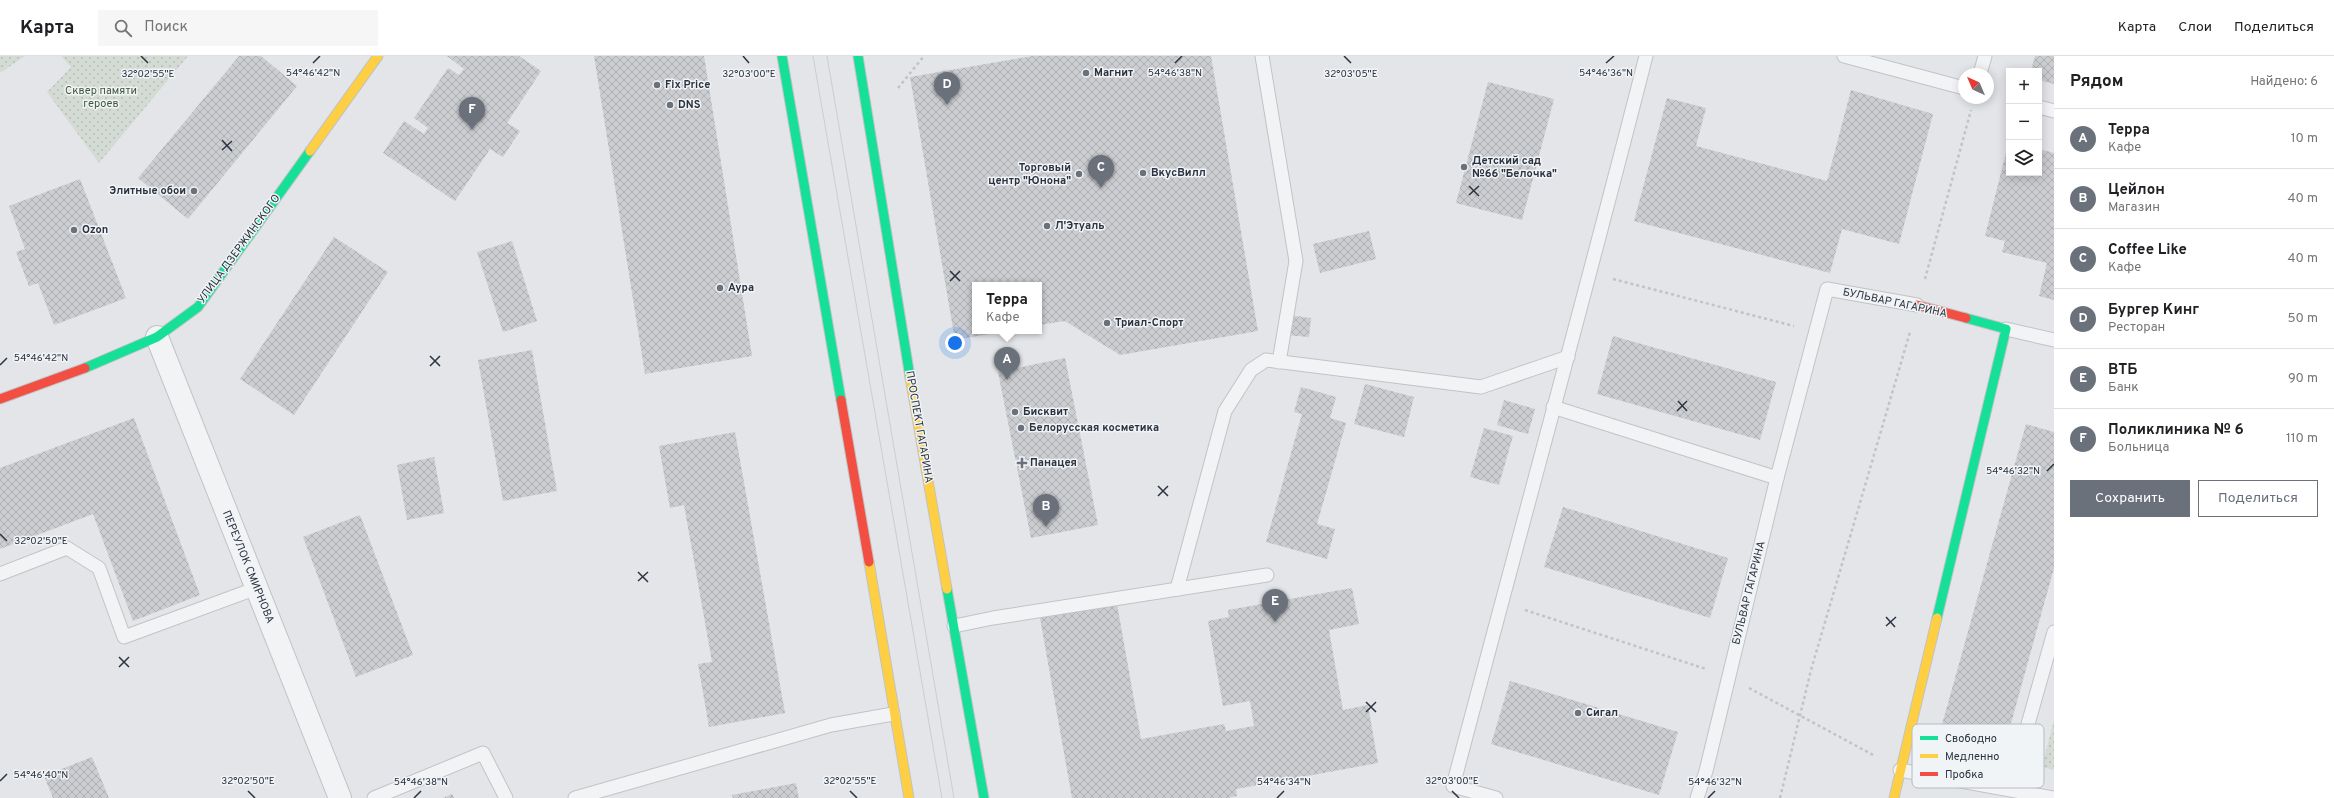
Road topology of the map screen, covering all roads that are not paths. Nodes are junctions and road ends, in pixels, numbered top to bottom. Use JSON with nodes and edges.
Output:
{"nodes":[{"id":1,"x":378,"y":56,"type":"edge"},
{"id":2,"x":387,"y":56,"type":"edge"},
{"id":3,"x":782,"y":56,"type":"edge"},
{"id":4,"x":858,"y":56,"type":"edge"},
{"id":5,"x":1262,"y":56,"type":"edge"},
{"id":6,"x":1646,"y":56,"type":"edge"},
{"id":7,"x":1844,"y":56,"type":"edge"},
{"id":8,"x":1985,"y":56,"type":"edge"},
{"id":9,"x":1982,"y":68,"type":"edge"},
{"id":10,"x":1958,"y":86,"type":"edge"},
{"id":11,"x":353,"y":91,"type":"junction"},
{"id":12,"x":1918,"y":305,"type":"joint"},
{"id":13,"x":2006,"y":330,"type":"junction"},
{"id":14,"x":157,"y":337,"type":"junction"},
{"id":15,"x":2054,"y":340,"type":"edge"},
{"id":16,"x":1568,"y":357,"type":"junction"},
{"id":17,"x":1279,"y":362,"type":"junction"},
{"id":18,"x":0,"y":399,"type":"edge"},
{"id":19,"x":1553,"y":407,"type":"junction"},
{"id":20,"x":1777,"y":478,"type":"junction"},
{"id":21,"x":0,"y":574,"type":"edge"},
{"id":22,"x":1267,"y":574,"type":"dead end"},
{"id":23,"x":257,"y":588,"type":"junction"},
{"id":24,"x":1177,"y":589,"type":"junction"},
{"id":25,"x":954,"y":626,"type":"junction"},
{"id":26,"x":2054,"y":632,"type":"edge"},
{"id":27,"x":894,"y":714,"type":"junction"},
{"id":28,"x":2028,"y":724,"type":"edge"},
{"id":29,"x":1900,"y":770,"type":"junction"},
{"id":30,"x":1912,"y":772,"type":"edge"},
{"id":31,"x":1999,"y":788,"type":"edge"},
{"id":32,"x":340,"y":798,"type":"edge"},
{"id":33,"x":374,"y":798,"type":"edge"},
{"id":34,"x":506,"y":798,"type":"edge"},
{"id":35,"x":575,"y":798,"type":"edge"},
{"id":36,"x":909,"y":798,"type":"edge"},
{"id":37,"x":984,"y":798,"type":"edge"},
{"id":38,"x":1496,"y":798,"type":"edge"},
{"id":39,"x":1697,"y":798,"type":"edge"},
{"id":40,"x":1894,"y":798,"type":"edge"},
{"id":41,"x":2054,"y":798,"type":"edge"}],
"edges":[{"from":1,"to":11,"type":"main road","name":"УЛИЦА ДЗЕРЖИНСКОГО"},
{"from":2,"to":11,"type":"main road","name":"УЛИЦА ДЗЕРЖИНСКОГО"},
{"from":3,"to":27,"type":"main road"},
{"from":4,"to":25,"type":"main road","name":"ПРОСПЕКТ ГАГАРИНА"},
{"from":5,"to":17,"type":"lane"},
{"from":6,"to":16,"type":"lane"},
{"from":7,"to":10,"type":"lane"},
{"from":8,"to":9,"type":"lane"},
{"from":11,"to":14,"type":"main road","name":"УЛИЦА ДЗЕРЖИНСКОГО"},
{"from":12,"to":13,"type":"main road","name":"БУЛЬВАР ГАГАРИНА"},
{"from":12,"to":20,"type":"lane","name":"БУЛЬВАР ГАГАРИНА"},
{"from":13,"to":15,"type":"lane"},
{"from":13,"to":29,"type":"main road"},
{"from":14,"to":18,"type":"main road","name":"УЛИЦА ДЗЕРЖИНСКОГО"},
{"from":14,"to":23,"type":"street","name":"ПЕРЕУЛОК СМИРНОВА"},
{"from":16,"to":17,"type":"lane"},
{"from":16,"to":19,"type":"lane"},
{"from":17,"to":24,"type":"lane"},
{"from":19,"to":20,"type":"lane"},
{"from":19,"to":38,"type":"lane"},
{"from":20,"to":39,"type":"lane","name":"БУЛЬВАР ГАГАРИНА"},
{"from":21,"to":23,"type":"lane"},
{"from":22,"to":24,"type":"lane"},
{"from":23,"to":32,"type":"street","name":"ПЕРЕУЛОК СМИРНОВА"},
{"from":24,"to":25,"type":"lane"},
{"from":25,"to":37,"type":"main road","name":"ПРОСПЕКТ ГАГАРИНА"},
{"from":26,"to":28,"type":"lane"},
{"from":27,"to":35,"type":"lane"},
{"from":27,"to":36,"type":"main road"},
{"from":29,"to":30,"type":"lane"},
{"from":29,"to":40,"type":"main road"},
{"from":31,"to":41,"type":"lane"},
{"from":33,"to":34,"type":"lane"}]}
